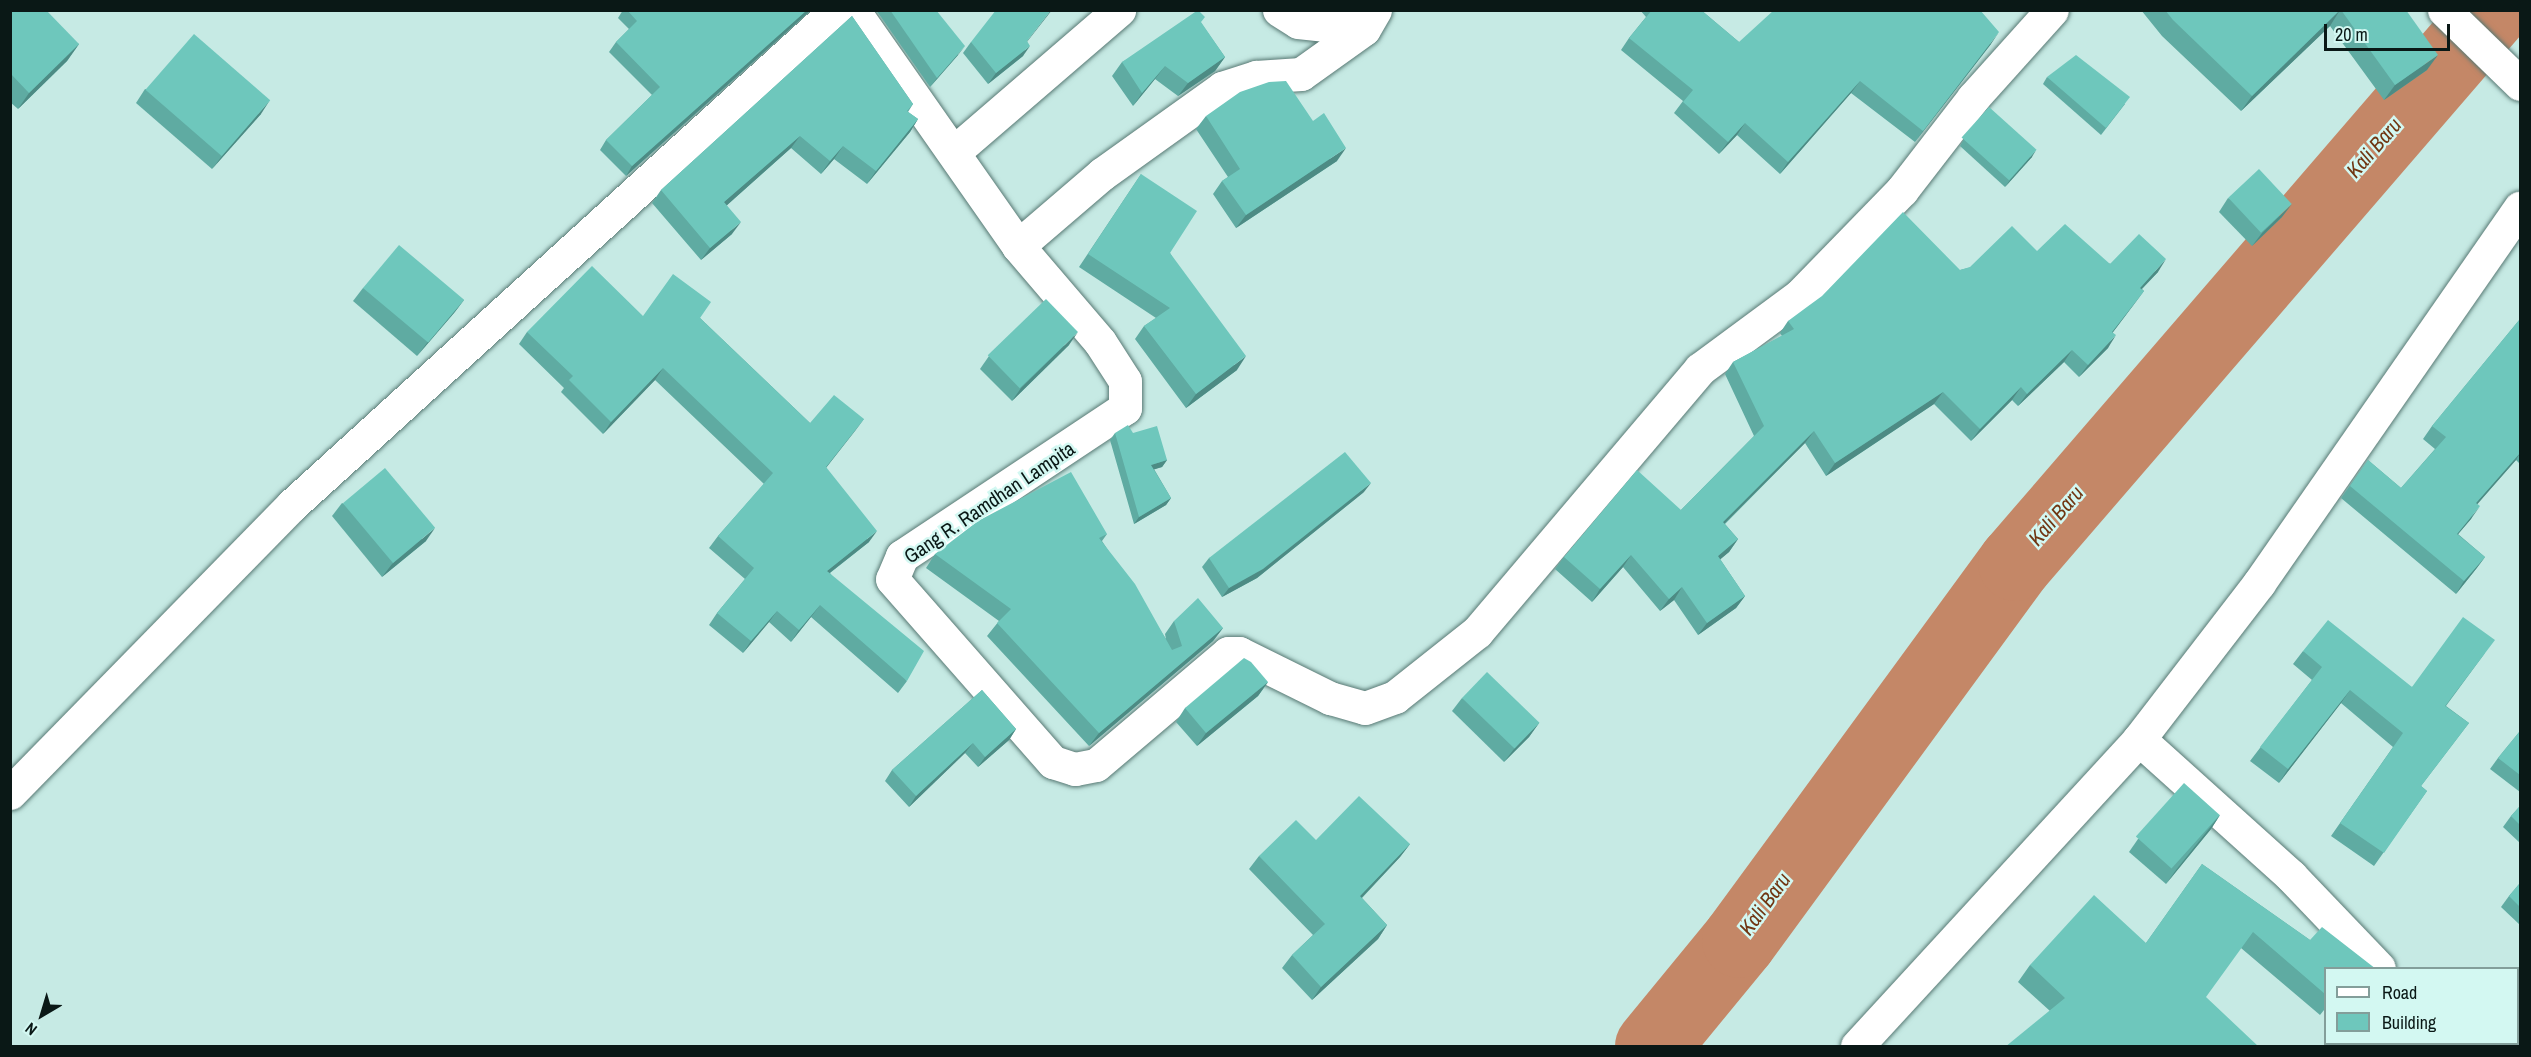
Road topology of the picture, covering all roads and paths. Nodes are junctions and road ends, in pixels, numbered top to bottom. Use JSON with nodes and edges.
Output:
{"nodes":[{"id":1,"x":836,"y":10,"type":"edge"},
{"id":2,"x":853,"y":10,"type":"edge"},
{"id":3,"x":1119,"y":10,"type":"edge"},
{"id":4,"x":1279,"y":10,"type":"edge"},
{"id":5,"x":2444,"y":10,"type":"edge"},
{"id":6,"x":2046,"y":12,"type":"edge"},
{"id":7,"x":1369,"y":20,"type":"edge"},
{"id":8,"x":2520,"y":84,"type":"edge"},
{"id":9,"x":954,"y":152,"type":"junction"},
{"id":10,"x":2520,"y":208,"type":"edge"},
{"id":11,"x":1018,"y":246,"type":"junction"},
{"id":12,"x":2139,"y":739,"type":"junction"},
{"id":13,"x":10,"y":793,"type":"edge"},
{"id":14,"x":2377,"y":967,"type":"edge"},
{"id":15,"x":1857,"y":1047,"type":"edge"}],
"edges":[{"from":1,"to":13,"type":"street"},
{"from":2,"to":9,"type":"street"},
{"from":3,"to":9,"type":"street"},
{"from":4,"to":7,"type":"street"},
{"from":5,"to":8,"type":"street"},
{"from":6,"to":11,"type":"street","name":"Gang R. Ramdhan Lampita"},
{"from":7,"to":11,"type":"street"},
{"from":9,"to":11,"type":"street"},
{"from":10,"to":12,"type":"street"},
{"from":12,"to":14,"type":"street"},
{"from":12,"to":15,"type":"street"}]}
